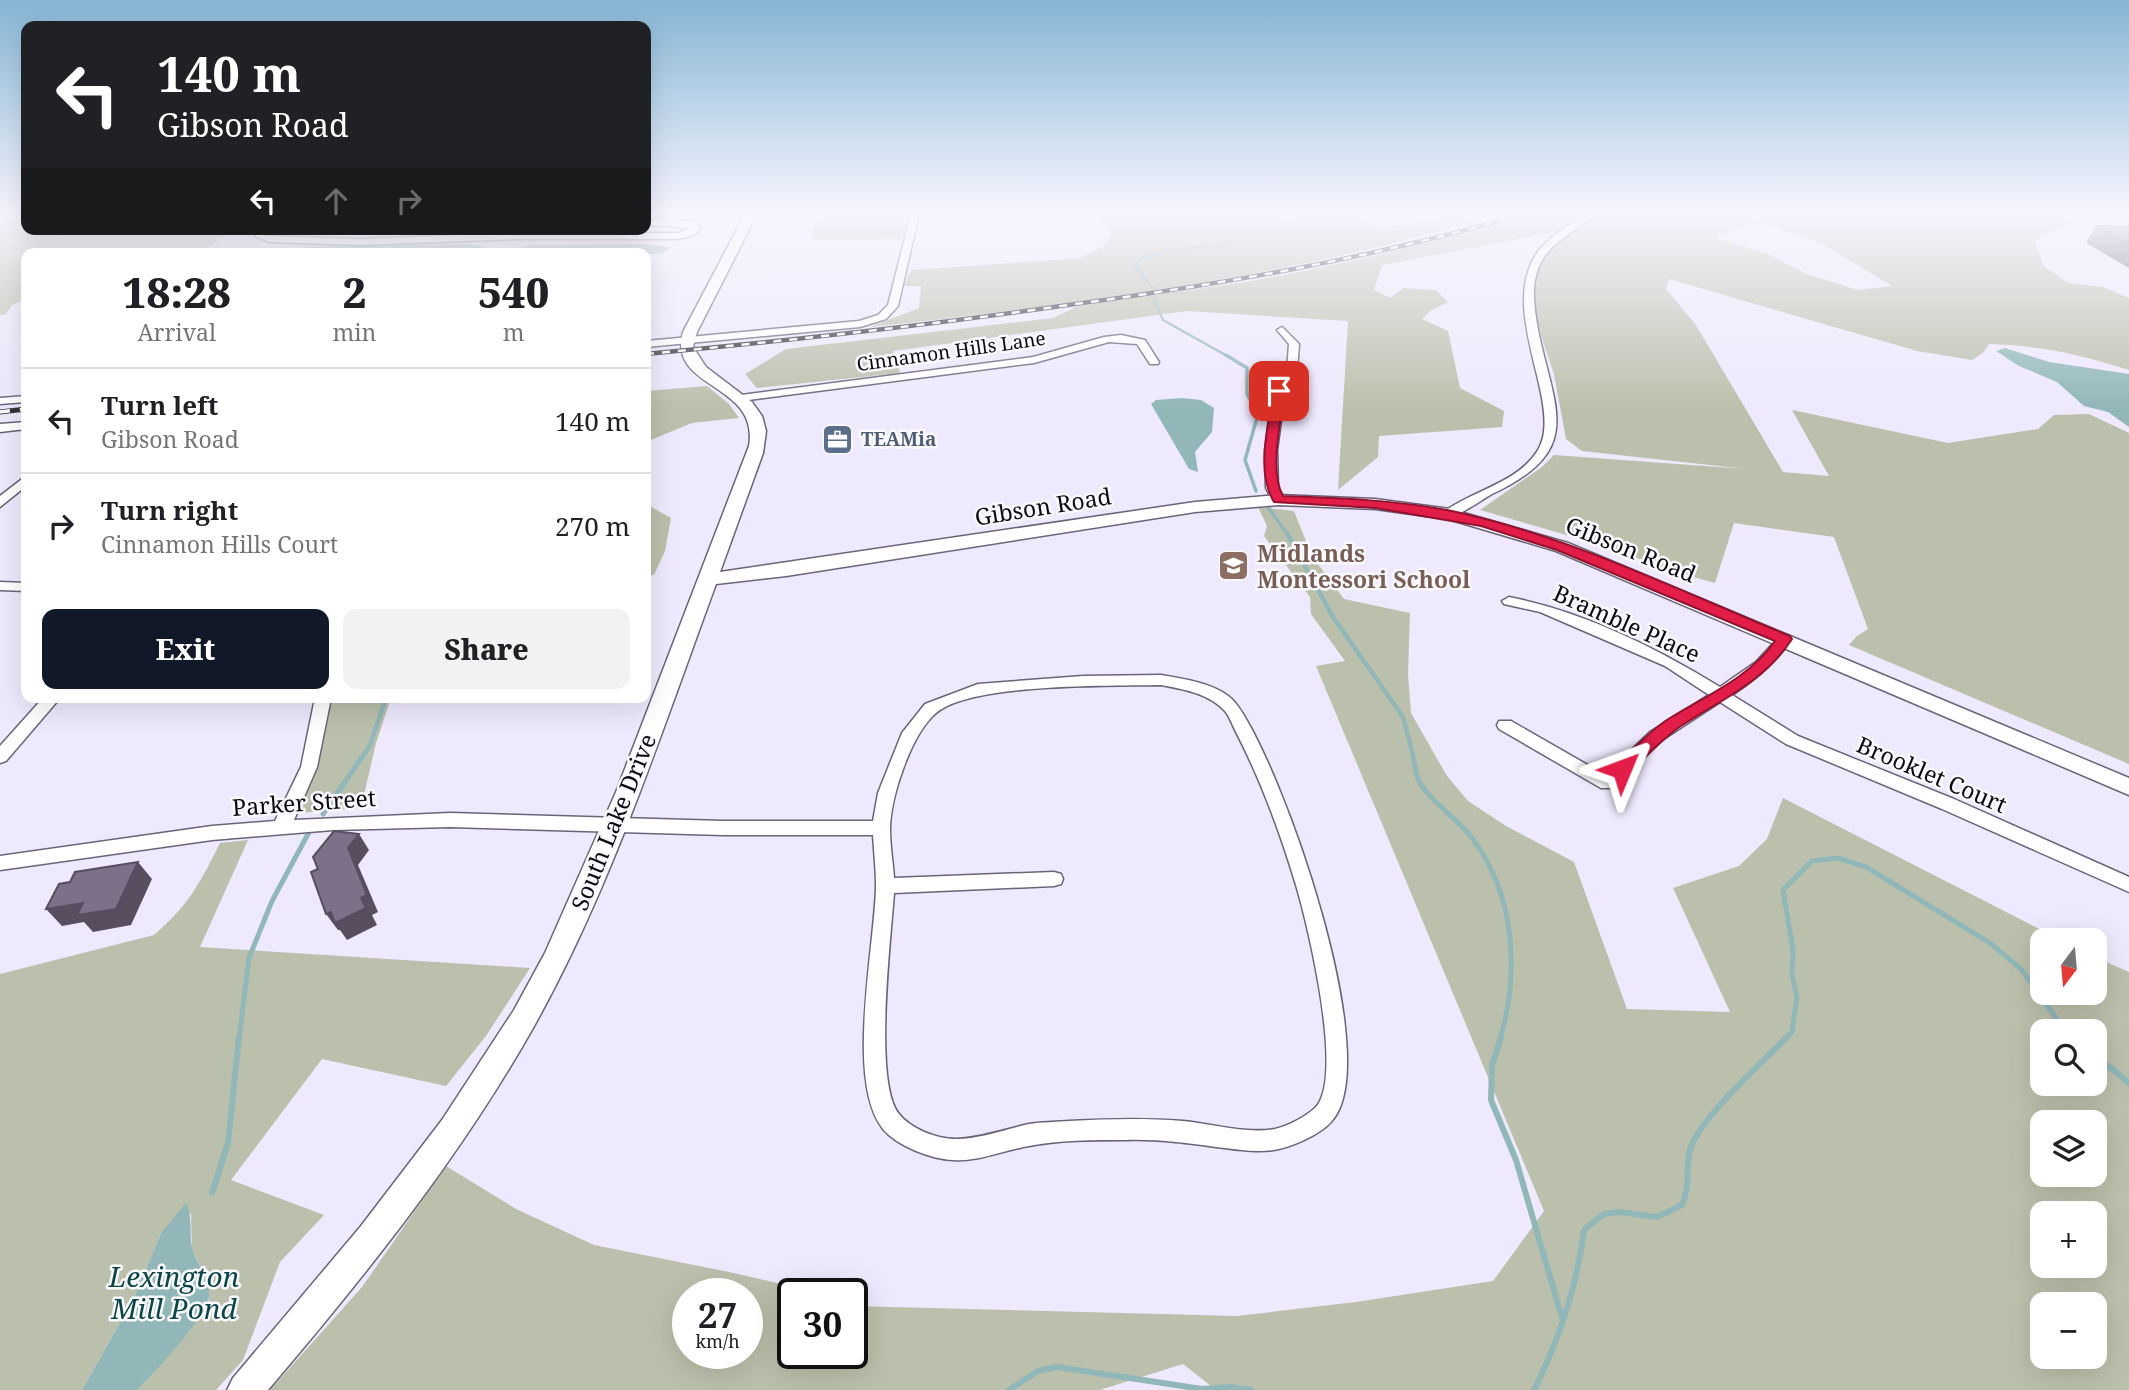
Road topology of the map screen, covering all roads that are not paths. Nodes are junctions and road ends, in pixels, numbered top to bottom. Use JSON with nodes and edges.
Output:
{"nodes":[{"id":1,"x":718,"y":279,"type":"edge"},
{"id":2,"x":899,"y":279,"type":"edge"},
{"id":3,"x":1530,"y":279,"type":"edge"},
{"id":4,"x":1282,"y":330,"type":"dead end"},
{"id":5,"x":687,"y":340,"type":"junction"},
{"id":6,"x":651,"y":344,"type":"edge"},
{"id":7,"x":1154,"y":362,"type":"dead end"},
{"id":8,"x":741,"y":398,"type":"junction"},
{"id":9,"x":21,"y":399,"type":"edge"},
{"id":10,"x":0,"y":401,"type":"edge"},
{"id":11,"x":21,"y":426,"type":"edge"},
{"id":12,"x":0,"y":428,"type":"edge"},
{"id":13,"x":21,"y":484,"type":"edge"},
{"id":14,"x":1279,"y":499,"type":"junction"},
{"id":15,"x":0,"y":503,"type":"edge"},
{"id":16,"x":1450,"y":514,"type":"junction"},
{"id":17,"x":709,"y":579,"type":"junction"},
{"id":18,"x":0,"y":586,"type":"edge"},
{"id":19,"x":21,"y":587,"type":"edge"},
{"id":20,"x":1509,"y":601,"type":"dead end"},
{"id":21,"x":1784,"y":639,"type":"junction"},
{"id":22,"x":1722,"y":696,"type":"junction"},
{"id":23,"x":48,"y":703,"type":"edge"},
{"id":24,"x":322,"y":703,"type":"edge"},
{"id":25,"x":1505,"y":725,"type":"dead end"},
{"id":26,"x":0,"y":757,"type":"edge"},
{"id":27,"x":2129,"y":787,"type":"edge"},
{"id":28,"x":612,"y":825,"type":"junction"},
{"id":29,"x":282,"y":826,"type":"junction"},
{"id":30,"x":881,"y":828,"type":"junction"},
{"id":31,"x":0,"y":863,"type":"edge"},
{"id":32,"x":1054,"y":879,"type":"dead end"},
{"id":33,"x":2129,"y":885,"type":"edge"},
{"id":34,"x":885,"y":886,"type":"junction"},
{"id":35,"x":245,"y":1390,"type":"edge"}],
"edges":[{"from":1,"to":5,"type":"main road"},
{"from":2,"to":5,"type":"street"},
{"from":3,"to":16,"type":"street"},
{"from":4,"to":14,"type":"street"},
{"from":5,"to":6,"type":"street"},
{"from":5,"to":8,"type":"main road","name":"South Lake Drive"},
{"from":7,"to":8,"type":"street","name":"Cinnamon Hills Lane"},
{"from":8,"to":17,"type":"main road","name":"South Lake Drive"},
{"from":9,"to":10,"type":"street"},
{"from":11,"to":12,"type":"street"},
{"from":13,"to":15,"type":"street"},
{"from":14,"to":16,"type":"main road","name":"Gibson Road"},
{"from":14,"to":17,"type":"main road","name":"Gibson Road"},
{"from":16,"to":21,"type":"main road","name":"Gibson Road"},
{"from":17,"to":28,"type":"main road","name":"South Lake Drive"},
{"from":18,"to":19,"type":"street"},
{"from":20,"to":22,"type":"street","name":"Bramble Place"},
{"from":21,"to":22,"type":"street"},
{"from":21,"to":27,"type":"main road","name":"Gibson Road"},
{"from":22,"to":25,"type":"street"},
{"from":22,"to":33,"type":"street","name":"Brooklet Court"},
{"from":23,"to":26,"type":"street"},
{"from":24,"to":29,"type":"street"},
{"from":28,"to":29,"type":"street","name":"Parker Street"},
{"from":28,"to":30,"type":"street","name":"Parker Street"},
{"from":28,"to":35,"type":"main road","name":"South Lake Drive"},
{"from":29,"to":31,"type":"street","name":"Parker Street"},
{"from":30,"to":34,"type":"street"},
{"from":30,"to":34,"type":"street"},
{"from":32,"to":34,"type":"street"}]}
